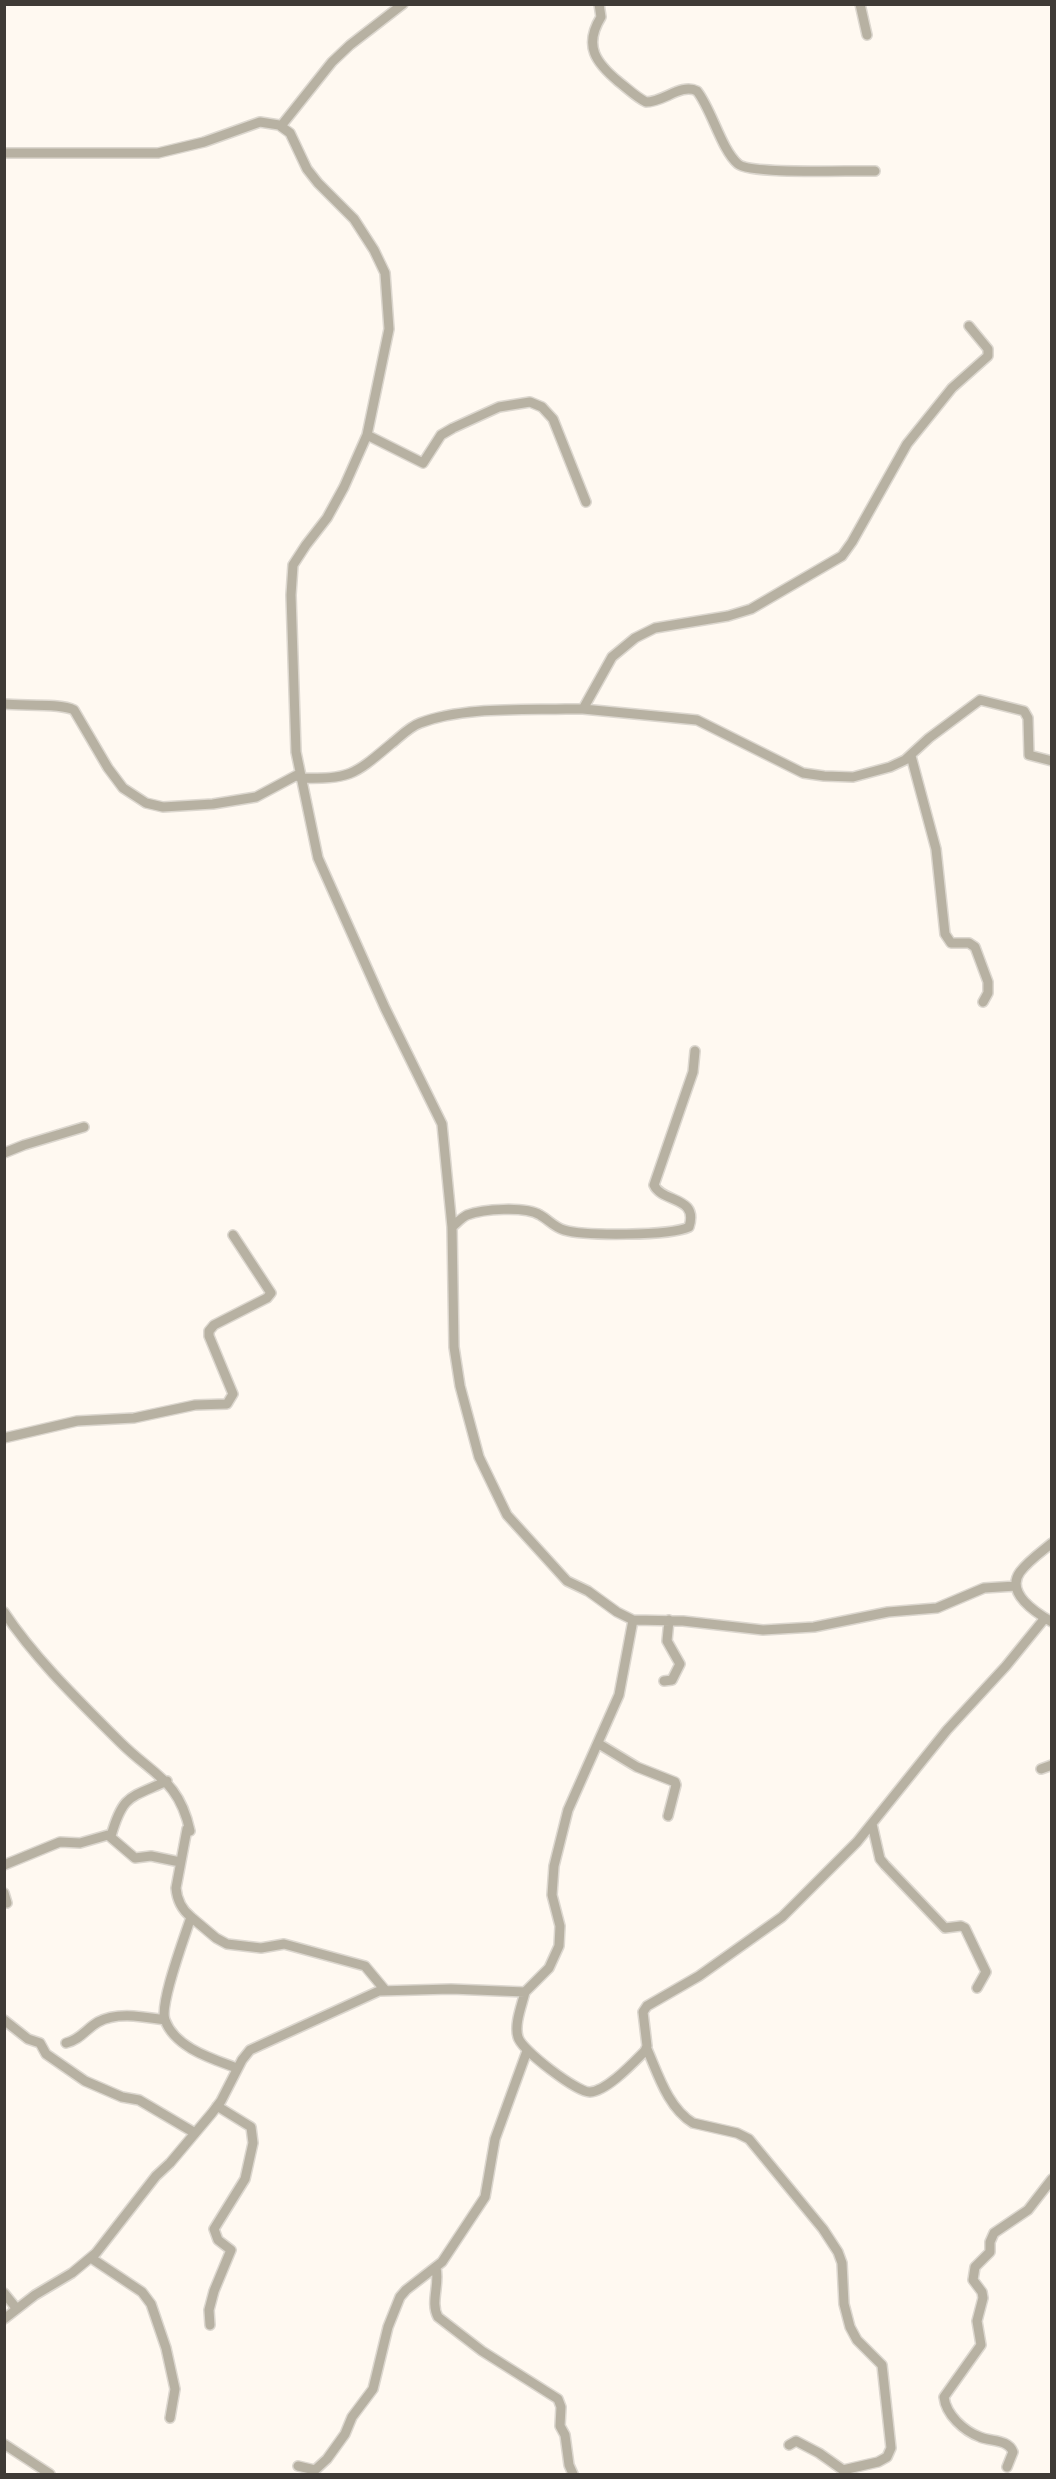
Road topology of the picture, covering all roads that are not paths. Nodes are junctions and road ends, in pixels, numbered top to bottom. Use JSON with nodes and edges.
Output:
{"nodes":[{"id":1,"x":403,"y":4,"type":"edge"},
{"id":2,"x":599,"y":4,"type":"edge"},
{"id":3,"x":860,"y":4,"type":"edge"},
{"id":4,"x":867,"y":35,"type":"dead end"},
{"id":5,"x":281,"y":126,"type":"junction"},
{"id":6,"x":4,"y":153,"type":"edge"},
{"id":7,"x":875,"y":171,"type":"dead end"},
{"id":8,"x":969,"y":326,"type":"dead end"},
{"id":9,"x":367,"y":435,"type":"junction"},
{"id":10,"x":586,"y":502,"type":"dead end"},
{"id":11,"x":4,"y":704,"type":"edge"},
{"id":12,"x":584,"y":708,"type":"junction"},
{"id":13,"x":911,"y":756,"type":"junction"},
{"id":14,"x":1052,"y":761,"type":"edge"},
{"id":15,"x":300,"y":776,"type":"junction"},
{"id":16,"x":983,"y":1002,"type":"dead end"},
{"id":17,"x":695,"y":1050,"type":"dead end"},
{"id":18,"x":84,"y":1127,"type":"dead end"},
{"id":19,"x":4,"y":1154,"type":"edge"},
{"id":20,"x":452,"y":1227,"type":"junction"},
{"id":21,"x":233,"y":1235,"type":"dead end"},
{"id":22,"x":4,"y":1438,"type":"edge"},
{"id":23,"x":1052,"y":1543,"type":"edge"},
{"id":24,"x":1016,"y":1587,"type":"junction"},
{"id":25,"x":4,"y":1612,"type":"edge"},
{"id":26,"x":633,"y":1620,"type":"junction"},
{"id":27,"x":669,"y":1620,"type":"junction"},
{"id":28,"x":1048,"y":1620,"type":"edge"},
{"id":29,"x":664,"y":1681,"type":"dead end"},
{"id":30,"x":599,"y":1744,"type":"junction"},
{"id":31,"x":1052,"y":1765,"type":"edge"},
{"id":32,"x":1041,"y":1769,"type":"dead end"},
{"id":33,"x":167,"y":1781,"type":"junction"},
{"id":34,"x":668,"y":1816,"type":"dead end"},
{"id":35,"x":873,"y":1824,"type":"junction"},
{"id":36,"x":111,"y":1836,"type":"junction"},
{"id":37,"x":180,"y":1863,"type":"junction"},
{"id":38,"x":4,"y":1865,"type":"edge"},
{"id":39,"x":191,"y":1917,"type":"junction"},
{"id":40,"x":977,"y":1988,"type":"dead end"},
{"id":41,"x":385,"y":1990,"type":"junction"},
{"id":42,"x":525,"y":1992,"type":"junction"},
{"id":43,"x":4,"y":2020,"type":"edge"},
{"id":44,"x":165,"y":2020,"type":"junction"},
{"id":45,"x":66,"y":2043,"type":"dead end"},
{"id":46,"x":647,"y":2049,"type":"junction"},
{"id":47,"x":527,"y":2051,"type":"junction"},
{"id":48,"x":237,"y":2068,"type":"junction"},
{"id":49,"x":217,"y":2106,"type":"junction"},
{"id":50,"x":195,"y":2133,"type":"junction"},
{"id":51,"x":1052,"y":2179,"type":"edge"},
{"id":52,"x":91,"y":2258,"type":"junction"},
{"id":53,"x":436,"y":2268,"type":"junction"},
{"id":54,"x":4,"y":2293,"type":"edge"},
{"id":55,"x":17,"y":2309,"type":"junction"},
{"id":56,"x":4,"y":2319,"type":"edge"},
{"id":57,"x":210,"y":2325,"type":"dead end"},
{"id":58,"x":170,"y":2418,"type":"dead end"},
{"id":59,"x":4,"y":2444,"type":"edge"},
{"id":60,"x":789,"y":2445,"type":"dead end"},
{"id":61,"x":298,"y":2466,"type":"dead end"},
{"id":62,"x":1007,"y":2467,"type":"dead end"},
{"id":63,"x":50,"y":2475,"type":"edge"},
{"id":64,"x":573,"y":2475,"type":"edge"}],
"edges":[{"from":1,"to":5,"type":"street"},
{"from":2,"to":7,"type":"street"},
{"from":3,"to":4,"type":"street"},
{"from":5,"to":6,"type":"street"},
{"from":5,"to":9,"type":"street"},
{"from":8,"to":12,"type":"street"},
{"from":9,"to":10,"type":"street"},
{"from":9,"to":15,"type":"street"},
{"from":11,"to":15,"type":"street"},
{"from":12,"to":13,"type":"street"},
{"from":12,"to":15,"type":"street"},
{"from":13,"to":14,"type":"street"},
{"from":13,"to":16,"type":"street"},
{"from":15,"to":20,"type":"street"},
{"from":17,"to":20,"type":"street"},
{"from":18,"to":19,"type":"street"},
{"from":20,"to":26,"type":"street"},
{"from":21,"to":22,"type":"street"},
{"from":23,"to":24,"type":"street"},
{"from":24,"to":27,"type":"street"},
{"from":24,"to":28,"type":"street"},
{"from":25,"to":33,"type":"street"},
{"from":26,"to":27,"type":"street"},
{"from":26,"to":30,"type":"street"},
{"from":27,"to":29,"type":"street"},
{"from":28,"to":35,"type":"street"},
{"from":30,"to":34,"type":"street"},
{"from":30,"to":42,"type":"street"},
{"from":31,"to":32,"type":"street"},
{"from":33,"to":36,"type":"street"},
{"from":33,"to":37,"type":"street"},
{"from":35,"to":40,"type":"street"},
{"from":35,"to":46,"type":"street"},
{"from":36,"to":37,"type":"street"},
{"from":36,"to":38,"type":"street"},
{"from":37,"to":39,"type":"street"},
{"from":39,"to":41,"type":"street"},
{"from":39,"to":44,"type":"street"},
{"from":41,"to":42,"type":"street"},
{"from":41,"to":48,"type":"street"},
{"from":42,"to":47,"type":"street"},
{"from":43,"to":50,"type":"street"},
{"from":44,"to":45,"type":"street"},
{"from":44,"to":48,"type":"street"},
{"from":46,"to":47,"type":"street"},
{"from":46,"to":60,"type":"street"},
{"from":47,"to":53,"type":"street"},
{"from":48,"to":49,"type":"street"},
{"from":49,"to":50,"type":"street"},
{"from":49,"to":57,"type":"street"},
{"from":50,"to":52,"type":"street"},
{"from":51,"to":62,"type":"street"},
{"from":52,"to":55,"type":"street"},
{"from":52,"to":58,"type":"street"},
{"from":53,"to":61,"type":"street"},
{"from":53,"to":64,"type":"street"},
{"from":54,"to":55,"type":"street"},
{"from":55,"to":56,"type":"street"},
{"from":59,"to":63,"type":"street"}]}
